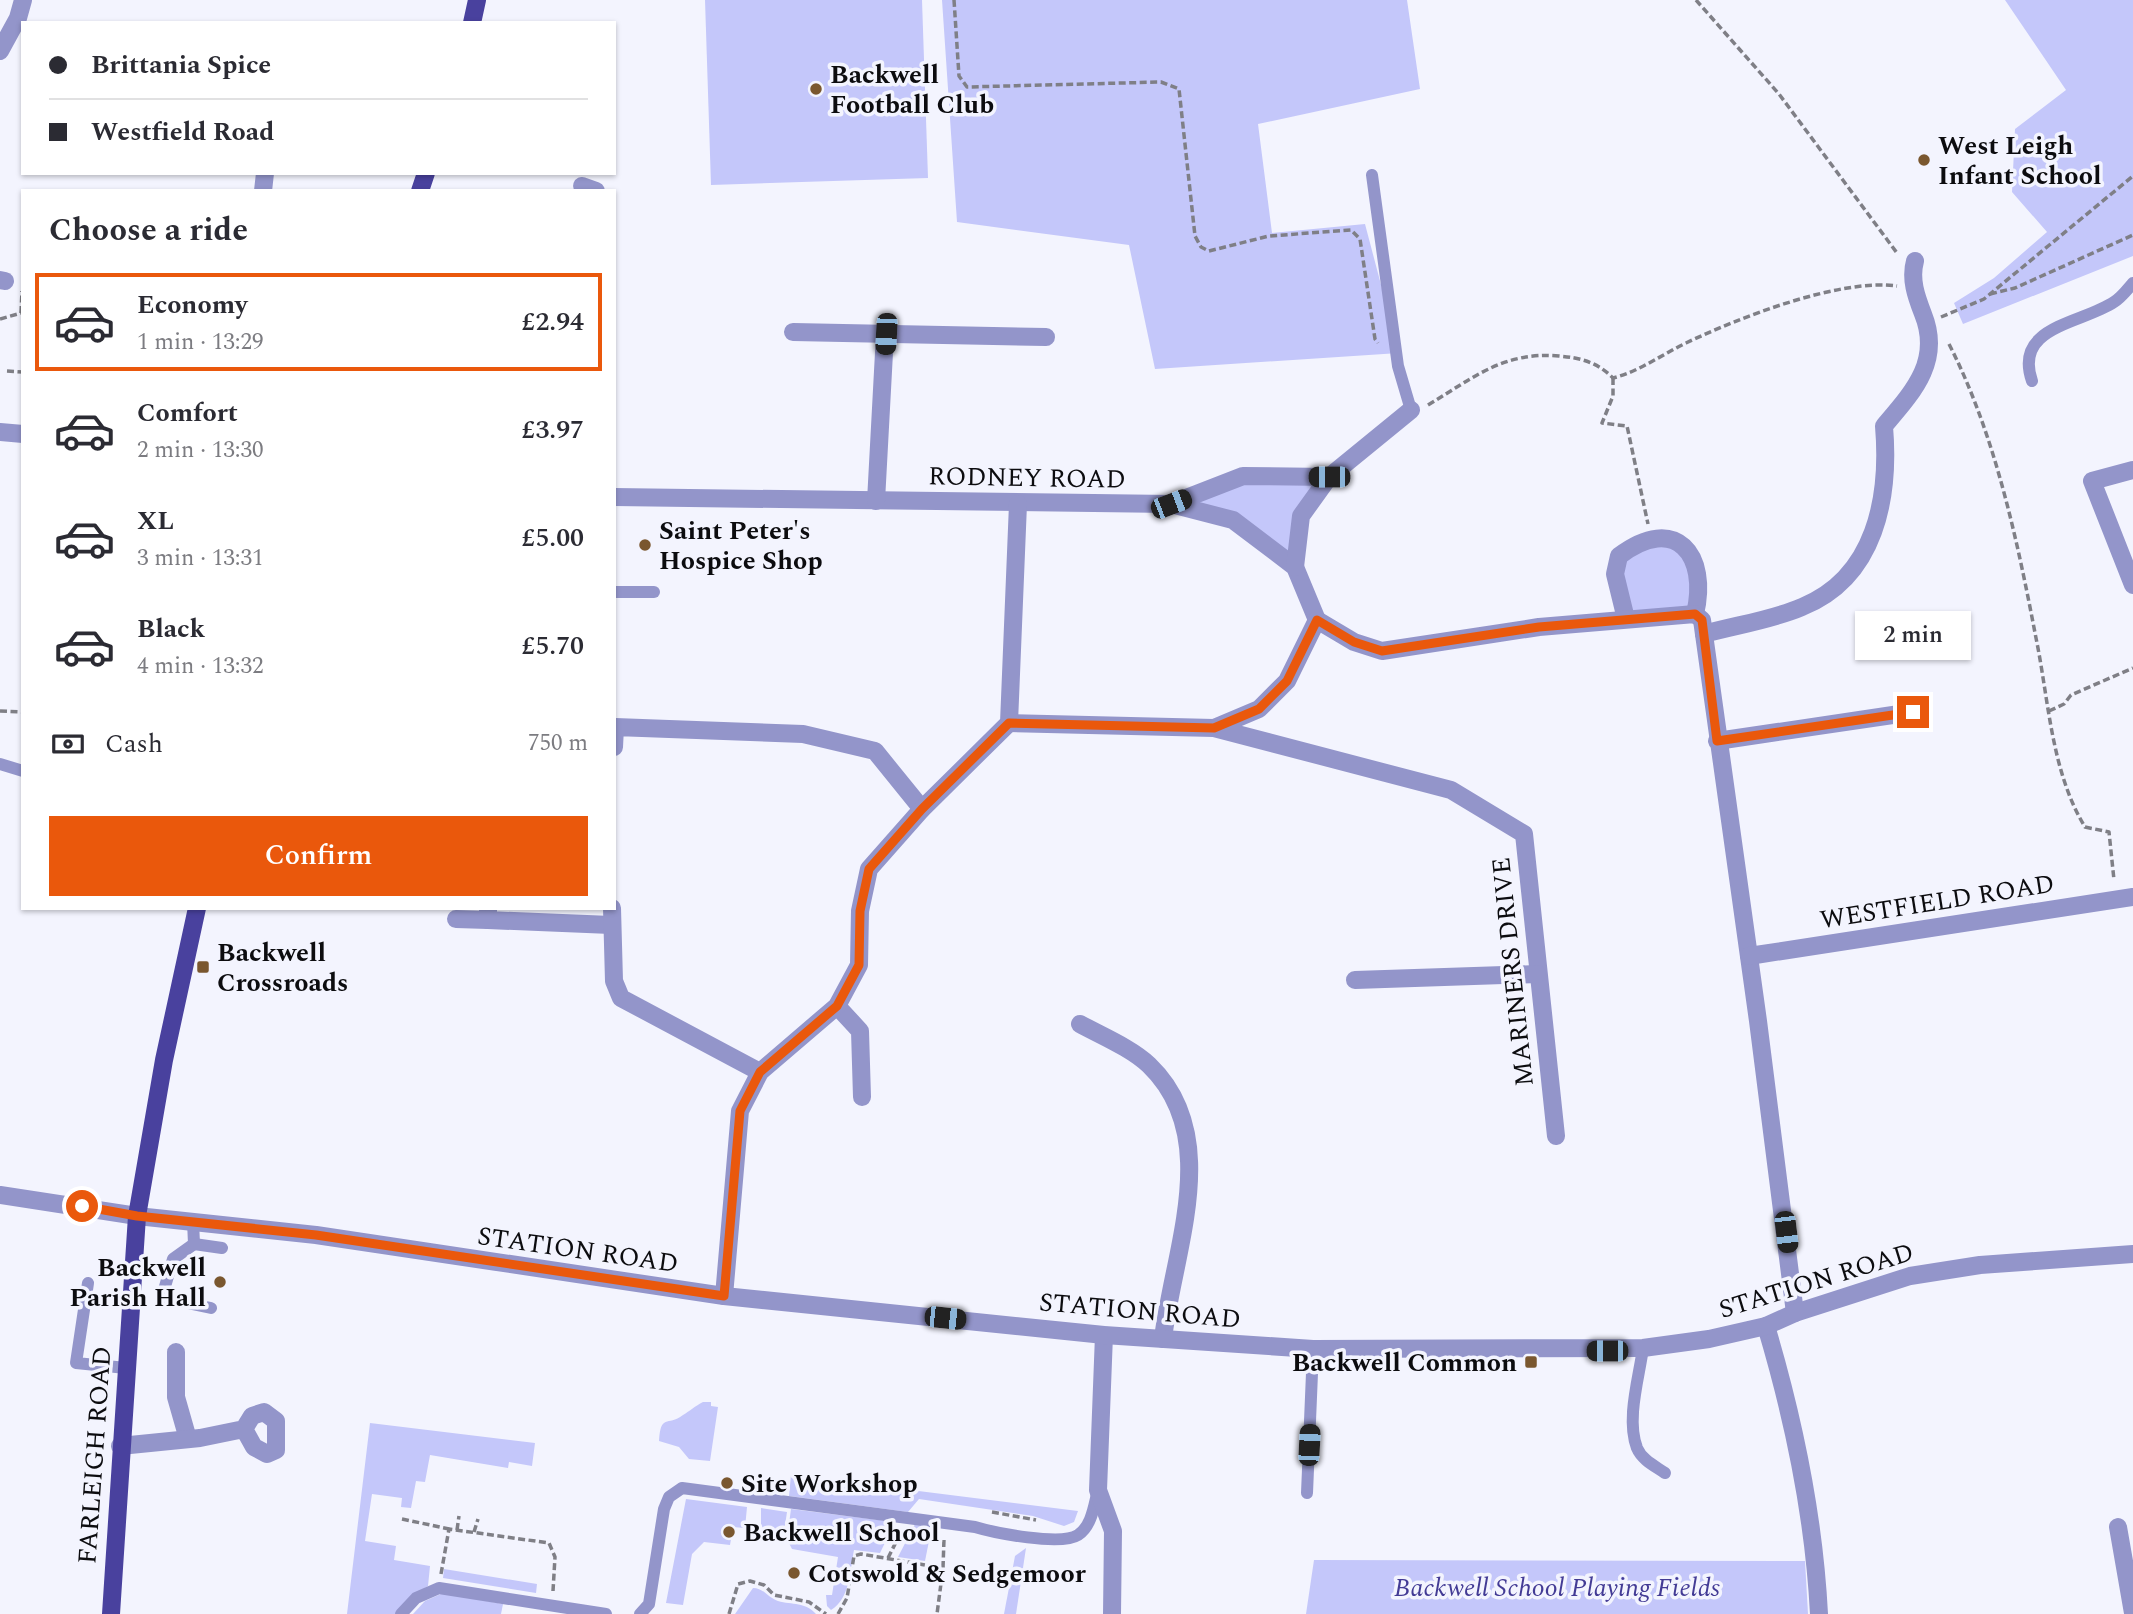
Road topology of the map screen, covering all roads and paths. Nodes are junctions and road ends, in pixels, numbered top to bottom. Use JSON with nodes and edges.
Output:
{"nodes":[{"id":1,"x":23,"y":0,"type":"edge"},
{"id":2,"x":477,"y":0,"type":"edge"},
{"id":3,"x":954,"y":0,"type":"edge"},
{"id":4,"x":1696,"y":0,"type":"edge"},
{"id":5,"x":472,"y":21,"type":"edge"},
{"id":6,"x":0,"y":51,"type":"edge"},
{"id":7,"x":1373,"y":175,"type":"dead end"},
{"id":8,"x":2133,"y":176,"type":"edge"},
{"id":9,"x":2133,"y":235,"type":"edge"},
{"id":10,"x":1913,"y":267,"type":"joint"},
{"id":11,"x":9,"y":280,"type":"edge"},
{"id":12,"x":2133,"y":283,"type":"edge"},
{"id":13,"x":1916,"y":293,"type":"junction"},
{"id":14,"x":1988,"y":295,"type":"junction"},
{"id":15,"x":21,"y":310,"type":"edge"},
{"id":16,"x":21,"y":313,"type":"edge"},
{"id":17,"x":0,"y":319,"type":"edge"},
{"id":18,"x":1927,"y":331,"type":"junction"},
{"id":19,"x":793,"y":332,"type":"dead end"},
{"id":20,"x":886,"y":334,"type":"junction"},
{"id":21,"x":1046,"y":337,"type":"dead end"},
{"id":22,"x":1395,"y":347,"type":"junction"},
{"id":23,"x":8,"y":370,"type":"dead end"},
{"id":24,"x":21,"y":372,"type":"edge"},
{"id":25,"x":1613,"y":378,"type":"junction"},
{"id":26,"x":2032,"y":381,"type":"dead end"},
{"id":27,"x":1411,"y":410,"type":"junction"},
{"id":28,"x":0,"y":432,"type":"edge"},
{"id":29,"x":21,"y":434,"type":"edge"},
{"id":30,"x":2133,"y":470,"type":"edge"},
{"id":31,"x":1329,"y":477,"type":"junction"},
{"id":32,"x":616,"y":497,"type":"edge"},
{"id":33,"x":876,"y":500,"type":"junction"},
{"id":34,"x":1018,"y":504,"type":"junction"},
{"id":35,"x":1171,"y":504,"type":"junction"},
{"id":36,"x":1652,"y":540,"type":"junction"},
{"id":37,"x":1295,"y":567,"type":"junction"},
{"id":38,"x":2133,"y":585,"type":"edge"},
{"id":39,"x":616,"y":592,"type":"edge"},
{"id":40,"x":654,"y":592,"type":"dead end"},
{"id":41,"x":1695,"y":614,"type":"junction"},
{"id":42,"x":1626,"y":619,"type":"junction"},
{"id":43,"x":1317,"y":620,"type":"junction"},
{"id":44,"x":1704,"y":634,"type":"junction"},
{"id":45,"x":2133,"y":668,"type":"edge"},
{"id":46,"x":0,"y":711,"type":"edge"},
{"id":47,"x":2049,"y":711,"type":"junction"},
{"id":48,"x":21,"y":712,"type":"edge"},
{"id":49,"x":1913,"y":712,"type":"dead end"},
{"id":50,"x":1009,"y":723,"type":"junction"},
{"id":51,"x":616,"y":727,"type":"edge"},
{"id":52,"x":1214,"y":728,"type":"junction"},
{"id":53,"x":1717,"y":741,"type":"junction"},
{"id":54,"x":0,"y":764,"type":"edge"},
{"id":55,"x":21,"y":770,"type":"edge"},
{"id":56,"x":922,"y":809,"type":"junction"},
{"id":57,"x":2125,"y":898,"type":"edge"},
{"id":58,"x":197,"y":910,"type":"edge"},
{"id":59,"x":488,"y":914,"type":"edge"},
{"id":60,"x":612,"y":917,"type":"edge"},
{"id":61,"x":456,"y":919,"type":"dead end"},
{"id":62,"x":1749,"y":956,"type":"junction"},
{"id":63,"x":1537,"y":974,"type":"junction"},
{"id":64,"x":1355,"y":980,"type":"dead end"},
{"id":65,"x":837,"y":1006,"type":"junction"},
{"id":66,"x":1080,"y":1024,"type":"dead end"},
{"id":67,"x":760,"y":1072,"type":"junction"},
{"id":68,"x":862,"y":1097,"type":"dead end"},
{"id":69,"x":1556,"y":1136,"type":"dead end"},
{"id":70,"x":0,"y":1195,"type":"edge"},
{"id":71,"x":137,"y":1216,"type":"junction"},
{"id":72,"x":193,"y":1222,"type":"junction"},
{"id":73,"x":194,"y":1244,"type":"junction"},
{"id":74,"x":222,"y":1248,"type":"dead end"},
{"id":75,"x":2133,"y":1254,"type":"edge"},
{"id":76,"x":88,"y":1283,"type":"dead end"},
{"id":77,"x":724,"y":1296,"type":"junction"},
{"id":78,"x":211,"y":1308,"type":"dead end"},
{"id":79,"x":1795,"y":1313,"type":"junction"},
{"id":80,"x":1766,"y":1326,"type":"junction"},
{"id":81,"x":1104,"y":1335,"type":"junction"},
{"id":82,"x":1163,"y":1339,"type":"junction"},
{"id":83,"x":1643,"y":1348,"type":"junction"},
{"id":84,"x":1314,"y":1349,"type":"junction"},
{"id":85,"x":176,"y":1352,"type":"dead end"},
{"id":86,"x":126,"y":1368,"type":"junction"},
{"id":87,"x":244,"y":1429,"type":"dead end"},
{"id":88,"x":188,"y":1440,"type":"junction"},
{"id":89,"x":120,"y":1446,"type":"junction"},
{"id":90,"x":1665,"y":1473,"type":"dead end"},
{"id":91,"x":1098,"y":1490,"type":"junction"},
{"id":92,"x":1307,"y":1493,"type":"dead end"},
{"id":93,"x":459,"y":1516,"type":"dead end"},
{"id":94,"x":908,"y":1518,"type":"junction"},
{"id":95,"x":402,"y":1519,"type":"dead end"},
{"id":96,"x":478,"y":1519,"type":"dead end"},
{"id":97,"x":2118,"y":1527,"type":"dead end"},
{"id":98,"x":449,"y":1529,"type":"junction"},
{"id":99,"x":457,"y":1530,"type":"junction"},
{"id":100,"x":474,"y":1532,"type":"junction"},
{"id":101,"x":888,"y":1558,"type":"junction"},
{"id":102,"x":442,"y":1569,"type":"dead end"},
{"id":103,"x":552,"y":1604,"type":"junction"},
{"id":104,"x":2133,"y":1613,"type":"edge"},
{"id":105,"x":111,"y":1614,"type":"edge"},
{"id":106,"x":401,"y":1614,"type":"edge"},
{"id":107,"x":606,"y":1614,"type":"edge"},
{"id":108,"x":640,"y":1614,"type":"edge"},
{"id":109,"x":729,"y":1614,"type":"edge"},
{"id":110,"x":826,"y":1614,"type":"edge"},
{"id":111,"x":838,"y":1614,"type":"edge"},
{"id":112,"x":937,"y":1614,"type":"edge"},
{"id":113,"x":1112,"y":1614,"type":"edge"},
{"id":114,"x":1819,"y":1614,"type":"edge"}],
"edges":[{"from":1,"to":6,"type":"street"},
{"from":2,"to":5,"type":"main road"},
{"from":3,"to":22,"type":"path"},
{"from":4,"to":10,"type":"path"},
{"from":7,"to":22,"type":"lane"},
{"from":8,"to":14,"type":"path"},
{"from":9,"to":14,"type":"path"},
{"from":10,"to":13,"type":"street"},
{"from":11,"to":15,"type":"path"},
{"from":12,"to":26,"type":"lane"},
{"from":13,"to":18,"type":"street"},
{"from":13,"to":25,"type":"path"},
{"from":14,"to":18,"type":"path"},
{"from":16,"to":17,"type":"path"},
{"from":18,"to":44,"type":"street"},
{"from":18,"to":47,"type":"path"},
{"from":19,"to":20,"type":"street"},
{"from":20,"to":21,"type":"street"},
{"from":20,"to":33,"type":"street"},
{"from":22,"to":27,"type":"lane"},
{"from":23,"to":24,"type":"path"},
{"from":25,"to":27,"type":"path"},
{"from":25,"to":36,"type":"path"},
{"from":27,"to":31,"type":"street"},
{"from":28,"to":29,"type":"street"},
{"from":30,"to":38,"type":"street"},
{"from":31,"to":35,"type":"street","name":"RODNEY ROAD"},
{"from":31,"to":37,"type":"street"},
{"from":32,"to":33,"type":"street","name":"RODNEY ROAD"},
{"from":33,"to":34,"type":"street","name":"RODNEY ROAD"},
{"from":34,"to":35,"type":"street","name":"RODNEY ROAD"},
{"from":34,"to":50,"type":"street"},
{"from":35,"to":37,"type":"street"},
{"from":36,"to":41,"type":"street"},
{"from":36,"to":42,"type":"street"},
{"from":37,"to":43,"type":"street"},
{"from":39,"to":40,"type":"lane"},
{"from":41,"to":42,"type":"street"},
{"from":41,"to":44,"type":"street"},
{"from":42,"to":43,"type":"street"},
{"from":43,"to":52,"type":"street"},
{"from":44,"to":53,"type":"street"},
{"from":45,"to":47,"type":"path"},
{"from":46,"to":48,"type":"path"},
{"from":47,"to":57,"type":"path"},
{"from":49,"to":53,"type":"street"},
{"from":50,"to":52,"type":"street","name":"MARINERS DRIVE"},
{"from":50,"to":56,"type":"street"},
{"from":51,"to":56,"type":"street"},
{"from":52,"to":63,"type":"street","name":"MARINERS DRIVE"},
{"from":53,"to":62,"type":"street"},
{"from":54,"to":55,"type":"lane"},
{"from":56,"to":65,"type":"street"},
{"from":57,"to":62,"type":"street","name":"WESTFIELD ROAD"},
{"from":58,"to":71,"type":"main road","name":"FARLEIGH ROAD"},
{"from":59,"to":60,"type":"street"},
{"from":59,"to":61,"type":"street"},
{"from":60,"to":67,"type":"street"},
{"from":62,"to":79,"type":"street"},
{"from":63,"to":64,"type":"street"},
{"from":63,"to":69,"type":"street","name":"MARINERS DRIVE"},
{"from":65,"to":67,"type":"street"},
{"from":65,"to":68,"type":"street"},
{"from":66,"to":82,"type":"street"},
{"from":67,"to":77,"type":"street"},
{"from":70,"to":71,"type":"street","name":"STATION ROAD"},
{"from":71,"to":72,"type":"street","name":"STATION ROAD"},
{"from":71,"to":86,"type":"main road","name":"FARLEIGH ROAD"},
{"from":72,"to":73,"type":"lane"},
{"from":72,"to":77,"type":"street","name":"STATION ROAD"},
{"from":73,"to":74,"type":"lane"},
{"from":73,"to":78,"type":"lane"},
{"from":75,"to":79,"type":"street","name":"STATION ROAD"},
{"from":76,"to":86,"type":"lane"},
{"from":77,"to":81,"type":"street","name":"STATION ROAD"},
{"from":79,"to":80,"type":"street","name":"STATION ROAD"},
{"from":80,"to":83,"type":"street","name":"STATION ROAD"},
{"from":80,"to":114,"type":"street"},
{"from":81,"to":82,"type":"street","name":"STATION ROAD"},
{"from":81,"to":91,"type":"street"},
{"from":82,"to":84,"type":"street","name":"STATION ROAD"},
{"from":83,"to":84,"type":"street","name":"STATION ROAD"},
{"from":83,"to":90,"type":"lane"},
{"from":84,"to":92,"type":"lane"},
{"from":85,"to":88,"type":"street"},
{"from":86,"to":89,"type":"main road","name":"FARLEIGH ROAD"},
{"from":87,"to":88,"type":"street"},
{"from":88,"to":89,"type":"street"},
{"from":89,"to":105,"type":"main road","name":"FARLEIGH ROAD"},
{"from":91,"to":94,"type":"lane"},
{"from":91,"to":113,"type":"street"},
{"from":93,"to":99,"type":"path"},
{"from":94,"to":101,"type":"path"},
{"from":94,"to":108,"type":"lane"},
{"from":95,"to":98,"type":"path"},
{"from":96,"to":100,"type":"path"},
{"from":97,"to":104,"type":"street"},
{"from":98,"to":99,"type":"path"},
{"from":98,"to":102,"type":"path"},
{"from":99,"to":100,"type":"path"},
{"from":100,"to":103,"type":"path"},
{"from":101,"to":111,"type":"path"},
{"from":101,"to":112,"type":"path"},
{"from":103,"to":106,"type":"lane"},
{"from":103,"to":107,"type":"lane"},
{"from":109,"to":110,"type":"path"}]}
